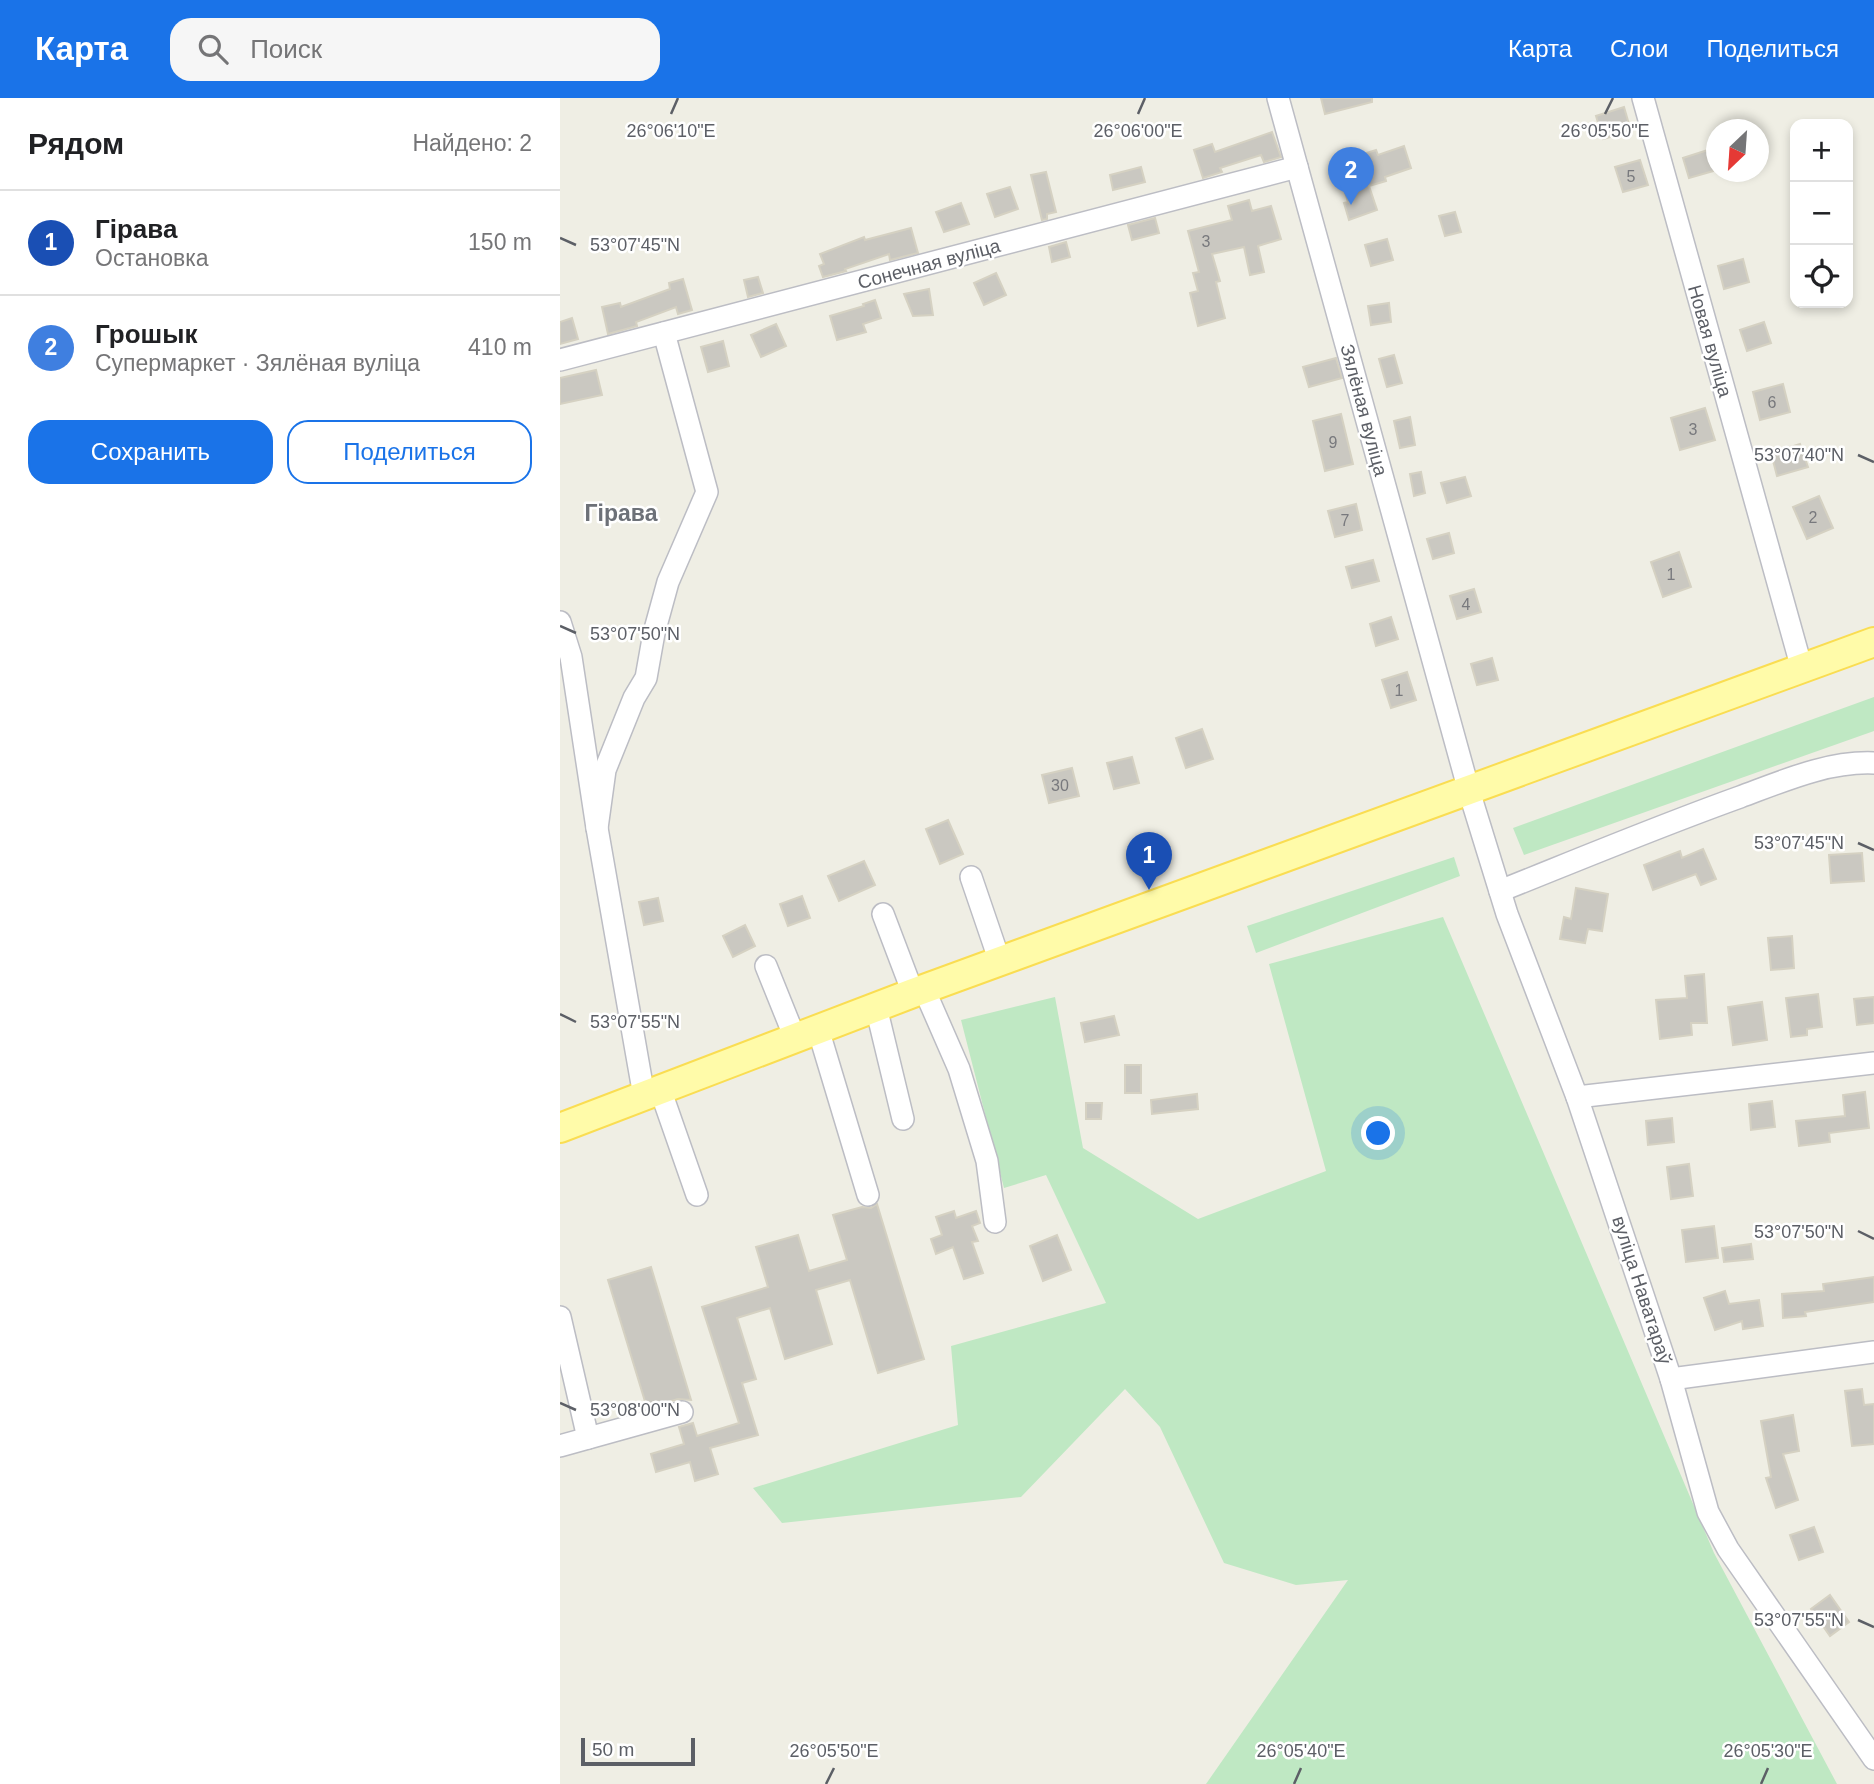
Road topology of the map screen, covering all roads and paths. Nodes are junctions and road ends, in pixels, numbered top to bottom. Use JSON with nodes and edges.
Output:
{"nodes":[{"id":1,"x":1278,"y":98,"type":"edge"},
{"id":2,"x":1643,"y":98,"type":"edge"},
{"id":3,"x":1297,"y":167,"type":"junction"},
{"id":4,"x":664,"y":333,"type":"junction"},
{"id":5,"x":560,"y":360,"type":"edge"},
{"id":6,"x":560,"y":622,"type":"edge"},
{"id":7,"x":1874,"y":642,"type":"edge"},
{"id":8,"x":1802,"y":669,"type":"junction"},
{"id":9,"x":1874,"y":763,"type":"edge"},
{"id":10,"x":1468,"y":791,"type":"junction"},
{"id":11,"x":597,"y":828,"type":"junction"},
{"id":12,"x":971,"y":877,"type":"dead end"},
{"id":13,"x":1500,"y":891,"type":"junction"},
{"id":14,"x":883,"y":914,"type":"dead end"},
{"id":15,"x":1000,"y":962,"type":"junction"},
{"id":16,"x":766,"y":966,"type":"dead end"},
{"id":17,"x":919,"y":991,"type":"junction"},
{"id":18,"x":876,"y":1007,"type":"junction"},
{"id":19,"x":806,"y":1034,"type":"junction"},
{"id":20,"x":1874,"y":1063,"type":"edge"},
{"id":21,"x":652,"y":1092,"type":"junction"},
{"id":22,"x":1577,"y":1097,"type":"junction"},
{"id":23,"x":903,"y":1119,"type":"dead end"},
{"id":24,"x":560,"y":1128,"type":"edge"},
{"id":25,"x":697,"y":1195,"type":"dead end"},
{"id":26,"x":868,"y":1195,"type":"dead end"},
{"id":27,"x":995,"y":1222,"type":"dead end"},
{"id":28,"x":560,"y":1317,"type":"edge"},
{"id":29,"x":1874,"y":1352,"type":"edge"},
{"id":30,"x":567,"y":1374,"type":"edge"},
{"id":31,"x":1671,"y":1379,"type":"junction"},
{"id":32,"x":682,"y":1412,"type":"dead end"},
{"id":33,"x":588,"y":1438,"type":"junction"},
{"id":34,"x":560,"y":1446,"type":"edge"},
{"id":35,"x":1874,"y":1759,"type":"edge"}],
"edges":[{"from":1,"to":3,"type":"street","name":"Зялёная вуліца"},
{"from":2,"to":8,"type":"street","name":"Новая вуліца"},
{"from":3,"to":4,"type":"street","name":"Сонечная вуліца"},
{"from":3,"to":10,"type":"street","name":"Зялёная вуліца"},
{"from":4,"to":5,"type":"street","name":"Сонечная вуліца"},
{"from":4,"to":11,"type":"street"},
{"from":6,"to":11,"type":"street"},
{"from":7,"to":8,"type":"main road"},
{"from":8,"to":10,"type":"main road"},
{"from":9,"to":13,"type":"street"},
{"from":10,"to":13,"type":"street","name":"вуліца Наватараў"},
{"from":10,"to":15,"type":"main road"},
{"from":11,"to":21,"type":"street"},
{"from":12,"to":15,"type":"street"},
{"from":13,"to":22,"type":"street","name":"вуліца Наватараў"},
{"from":14,"to":17,"type":"street"},
{"from":15,"to":17,"type":"main road"},
{"from":16,"to":19,"type":"street"},
{"from":17,"to":18,"type":"main road"},
{"from":17,"to":27,"type":"street"},
{"from":18,"to":19,"type":"main road"},
{"from":18,"to":23,"type":"street"},
{"from":19,"to":21,"type":"main road"},
{"from":19,"to":26,"type":"street"},
{"from":20,"to":22,"type":"street"},
{"from":21,"to":24,"type":"main road"},
{"from":21,"to":25,"type":"street"},
{"from":22,"to":31,"type":"street","name":"вуліца Наватараў"},
{"from":28,"to":30,"type":"street"},
{"from":29,"to":31,"type":"street"},
{"from":30,"to":33,"type":"street"},
{"from":31,"to":35,"type":"street","name":"вуліца Наватараў"},
{"from":32,"to":33,"type":"street"},
{"from":33,"to":34,"type":"street"}]}
